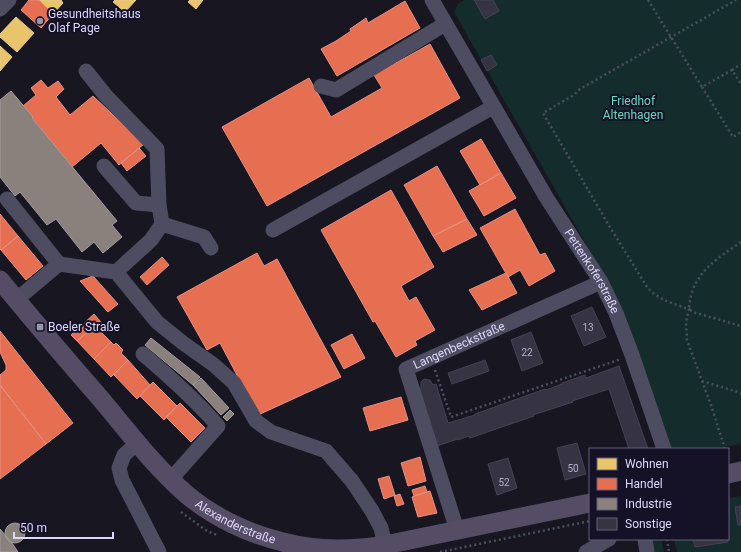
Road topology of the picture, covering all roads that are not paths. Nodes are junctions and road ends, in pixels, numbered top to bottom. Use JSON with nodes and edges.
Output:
{"nodes":[{"id":1,"x":9,"y":0,"type":"edge"},
{"id":2,"x":436,"y":1,"type":"edge"},
{"id":3,"x":0,"y":10,"type":"edge"},
{"id":4,"x":445,"y":24,"type":"junction"},
{"id":5,"x":86,"y":71,"type":"dead end"},
{"id":6,"x":321,"y":86,"type":"dead end"},
{"id":7,"x":493,"y":107,"type":"junction"},
{"id":8,"x":104,"y":166,"type":"dead end"},
{"id":9,"x":7,"y":199,"type":"dead end"},
{"id":10,"x":159,"y":205,"type":"junction"},
{"id":11,"x":162,"y":224,"type":"junction"},
{"id":12,"x":273,"y":230,"type":"dead end"},
{"id":13,"x":211,"y":248,"type":"dead end"},
{"id":14,"x":59,"y":264,"type":"junction"},
{"id":15,"x":116,"y":272,"type":"junction"},
{"id":16,"x":0,"y":280,"type":"edge"},
{"id":17,"x":601,"y":282,"type":"junction"},
{"id":18,"x":16,"y":300,"type":"junction"},
{"id":19,"x":143,"y":354,"type":"dead end"},
{"id":20,"x":138,"y":442,"type":"junction"},
{"id":21,"x":664,"y":448,"type":"edge"},
{"id":22,"x":741,"y":471,"type":"edge"},
{"id":23,"x":729,"y":474,"type":"edge"},
{"id":24,"x":171,"y":479,"type":"junction"},
{"id":25,"x":589,"y":503,"type":"edge"},
{"id":26,"x":457,"y":530,"type":"junction"},
{"id":27,"x":607,"y":540,"type":"edge"},
{"id":28,"x":645,"y":540,"type":"edge"},
{"id":29,"x":385,"y":545,"type":"junction"},
{"id":30,"x":159,"y":552,"type":"edge"},
{"id":31,"x":586,"y":552,"type":"edge"},
{"id":32,"x":647,"y":552,"type":"edge"}],
"edges":[{"from":1,"to":3,"type":"street"},
{"from":2,"to":4,"type":"street","name":"Pettenkoferstraße"},
{"from":4,"to":6,"type":"street"},
{"from":4,"to":7,"type":"street","name":"Pettenkoferstraße"},
{"from":5,"to":10,"type":"street"},
{"from":7,"to":12,"type":"street"},
{"from":7,"to":17,"type":"street","name":"Pettenkoferstraße"},
{"from":8,"to":10,"type":"street"},
{"from":9,"to":14,"type":"street"},
{"from":10,"to":11,"type":"street"},
{"from":11,"to":13,"type":"street"},
{"from":11,"to":15,"type":"street"},
{"from":14,"to":15,"type":"street"},
{"from":14,"to":18,"type":"street"},
{"from":15,"to":29,"type":"street"},
{"from":16,"to":18,"type":"main road","name":"Alexanderstraße"},
{"from":17,"to":21,"type":"street","name":"Pettenkoferstraße"},
{"from":17,"to":26,"type":"street","name":"Langenbeckstraße"},
{"from":18,"to":20,"type":"main road","name":"Alexanderstraße"},
{"from":19,"to":24,"type":"street"},
{"from":20,"to":24,"type":"main road","name":"Alexanderstraße"},
{"from":20,"to":30,"type":"street"},
{"from":22,"to":23,"type":"main road"},
{"from":24,"to":29,"type":"main road","name":"Alexanderstraße"},
{"from":25,"to":26,"type":"main road","name":"Alexanderstraße"},
{"from":26,"to":29,"type":"main road","name":"Alexanderstraße"},
{"from":27,"to":31,"type":"street"},
{"from":28,"to":32,"type":"street"}]}
